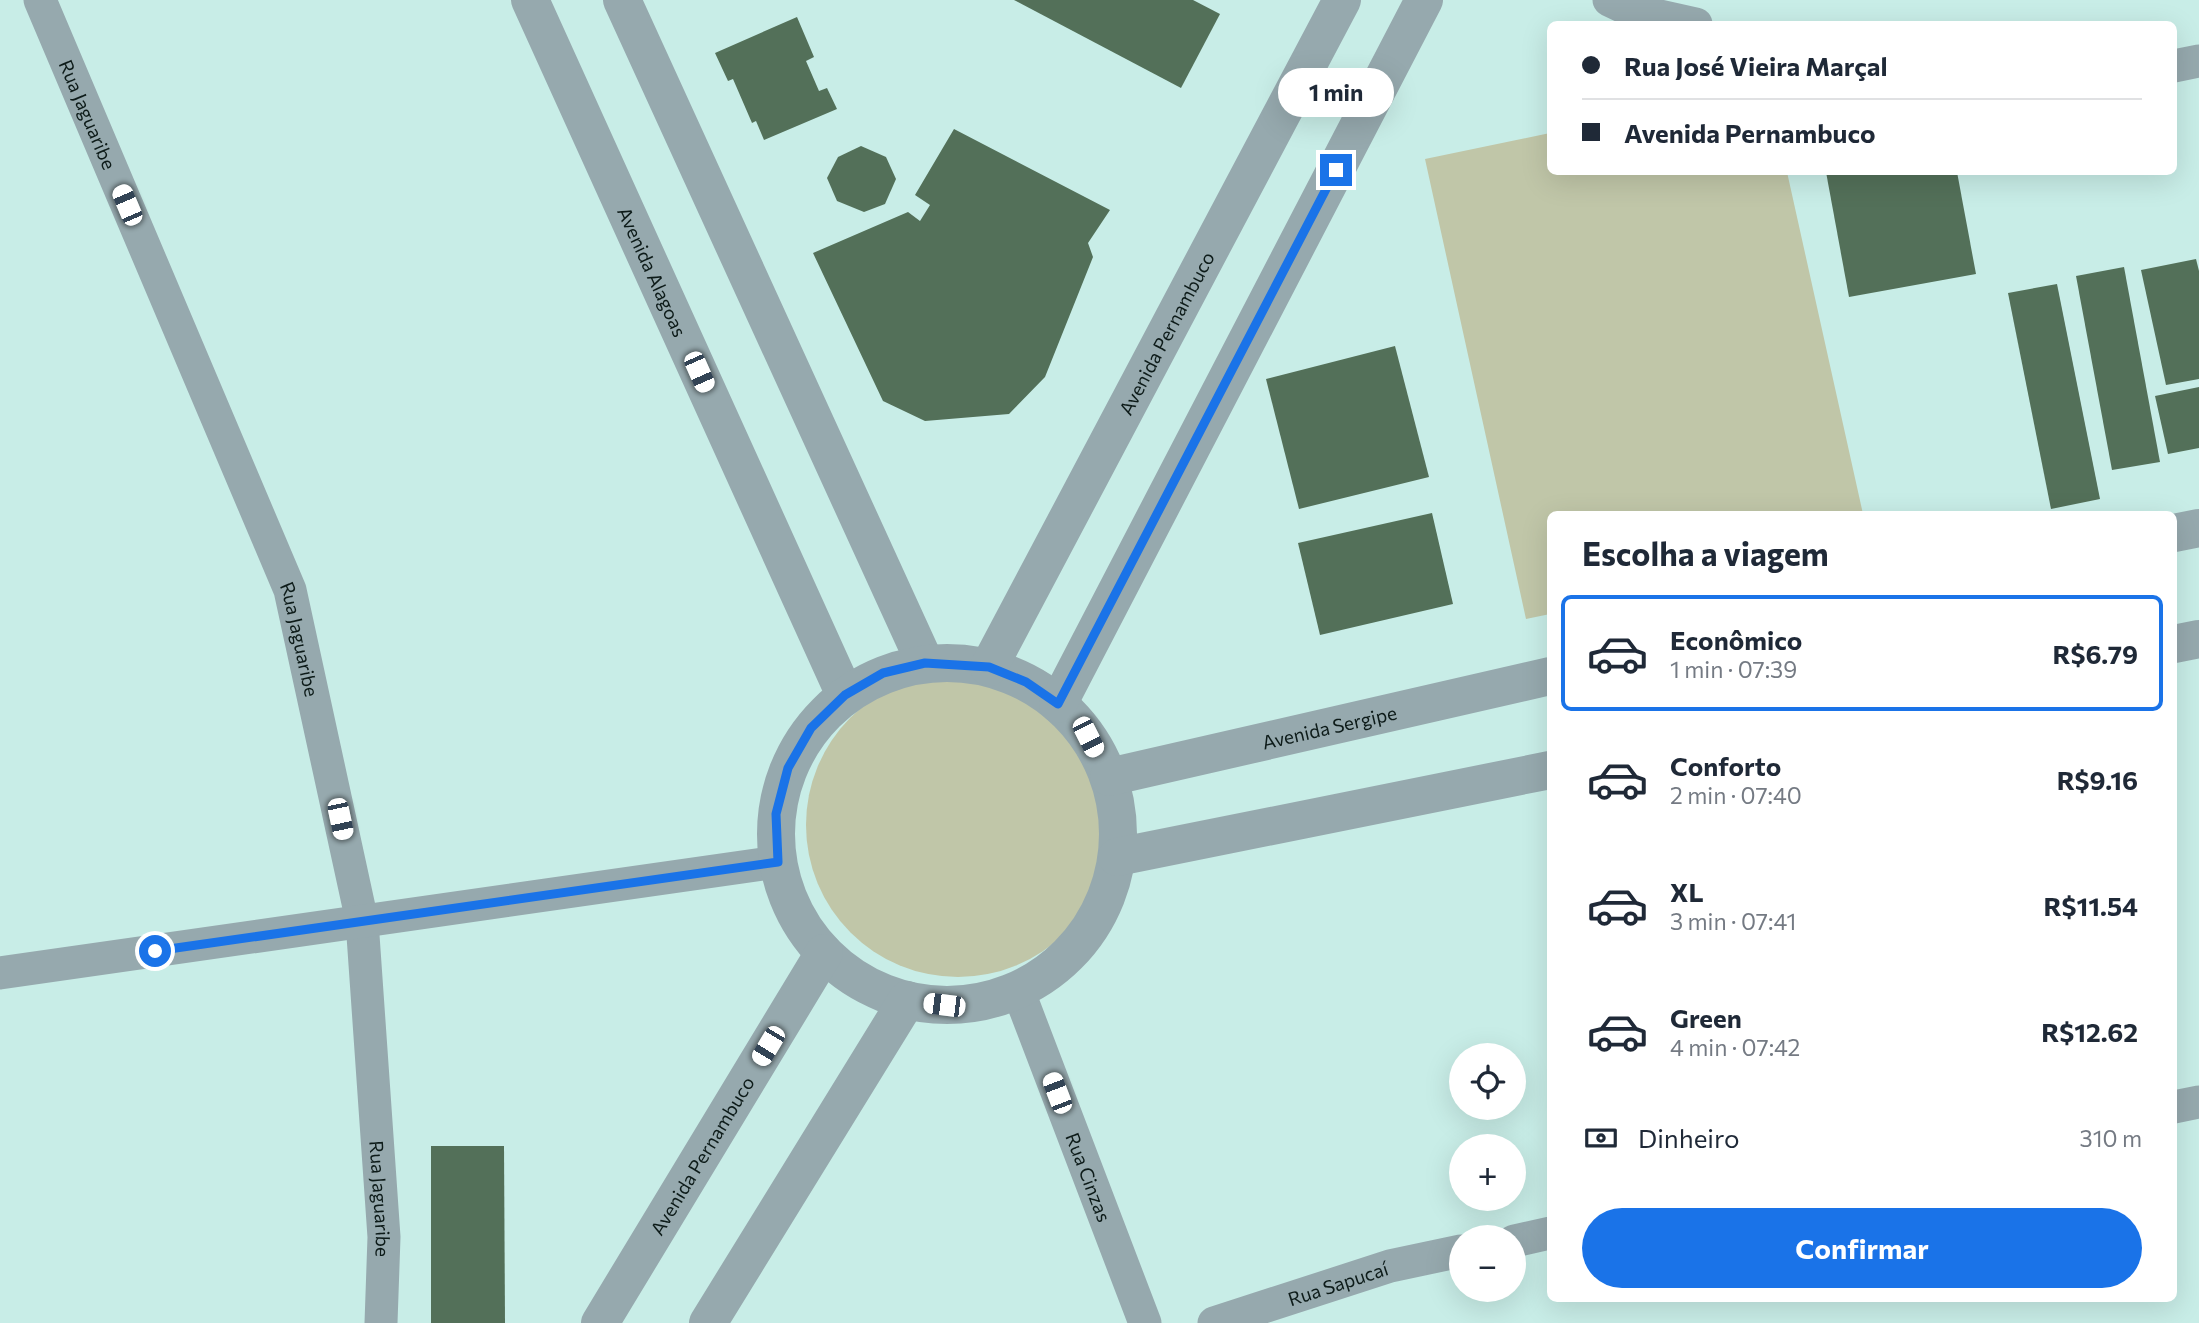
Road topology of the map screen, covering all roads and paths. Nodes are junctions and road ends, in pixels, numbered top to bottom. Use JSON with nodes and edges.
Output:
{"nodes":[{"id":1,"x":40,"y":0,"type":"edge"},
{"id":2,"x":530,"y":0,"type":"edge"},
{"id":3,"x":622,"y":0,"type":"edge"},
{"id":4,"x":1342,"y":0,"type":"edge"},
{"id":5,"x":1424,"y":0,"type":"edge"},
{"id":6,"x":1609,"y":0,"type":"edge"},
{"id":7,"x":1682,"y":21,"type":"edge"},
{"id":8,"x":2199,"y":61,"type":"edge"},
{"id":9,"x":2177,"y":65,"type":"edge"},
{"id":10,"x":2199,"y":527,"type":"edge"},
{"id":11,"x":2177,"y":532,"type":"edge"},
{"id":12,"x":2199,"y":639,"type":"edge"},
{"id":13,"x":2177,"y":643,"type":"edge"},
{"id":14,"x":925,"y":663,"type":"junction"},
{"id":15,"x":989,"y":667,"type":"junction"},
{"id":16,"x":1547,"y":677,"type":"edge"},
{"id":17,"x":845,"y":695,"type":"junction"},
{"id":18,"x":1058,"y":704,"type":"junction"},
{"id":19,"x":1547,"y":771,"type":"edge"},
{"id":20,"x":1109,"y":777,"type":"junction"},
{"id":21,"x":1117,"y":857,"type":"junction"},
{"id":22,"x":778,"y":862,"type":"junction"},
{"id":23,"x":362,"y":921,"type":"junction"},
{"id":24,"x":824,"y":953,"type":"junction"},
{"id":25,"x":0,"y":973,"type":"edge"},
{"id":26,"x":1018,"y":990,"type":"junction"},
{"id":27,"x":907,"y":1000,"type":"junction"},
{"id":28,"x":2199,"y":1102,"type":"edge"},
{"id":29,"x":2177,"y":1106,"type":"edge"},
{"id":30,"x":1547,"y":1234,"type":"edge"},
{"id":31,"x":1526,"y":1238,"type":"edge"},
{"id":32,"x":1449,"y":1254,"type":"edge"},
{"id":33,"x":381,"y":1323,"type":"edge"},
{"id":34,"x":600,"y":1323,"type":"edge"},
{"id":35,"x":708,"y":1323,"type":"edge"},
{"id":36,"x":1145,"y":1323,"type":"edge"},
{"id":37,"x":1214,"y":1323,"type":"edge"}],
"edges":[{"from":1,"to":23,"type":"street","name":"Rua Jaguaribe"},
{"from":2,"to":17,"type":"street","name":"Avenida Alagoas"},
{"from":3,"to":14,"type":"street"},
{"from":4,"to":15,"type":"street","name":"Avenida Pernambuco"},
{"from":5,"to":18,"type":"street"},
{"from":6,"to":7,"type":"street"},
{"from":8,"to":9,"type":"street"},
{"from":10,"to":11,"type":"street"},
{"from":12,"to":13,"type":"street"},
{"from":14,"to":15,"type":"street"},
{"from":14,"to":17,"type":"street"},
{"from":15,"to":18,"type":"street"},
{"from":16,"to":20,"type":"street","name":"Avenida Sergipe"},
{"from":17,"to":22,"type":"street"},
{"from":18,"to":20,"type":"street"},
{"from":19,"to":21,"type":"street"},
{"from":20,"to":21,"type":"street"},
{"from":21,"to":26,"type":"street"},
{"from":22,"to":23,"type":"street"},
{"from":22,"to":24,"type":"street"},
{"from":23,"to":25,"type":"street"},
{"from":23,"to":33,"type":"street","name":"Rua Jaguaribe"},
{"from":24,"to":27,"type":"street"},
{"from":24,"to":34,"type":"street","name":"Avenida Pernambuco"},
{"from":26,"to":27,"type":"street"},
{"from":26,"to":36,"type":"street","name":"Rua Cinzas"},
{"from":27,"to":35,"type":"street"},
{"from":28,"to":29,"type":"street"},
{"from":30,"to":31,"type":"street"},
{"from":32,"to":37,"type":"street","name":"Rua Sapucaí"}]}
